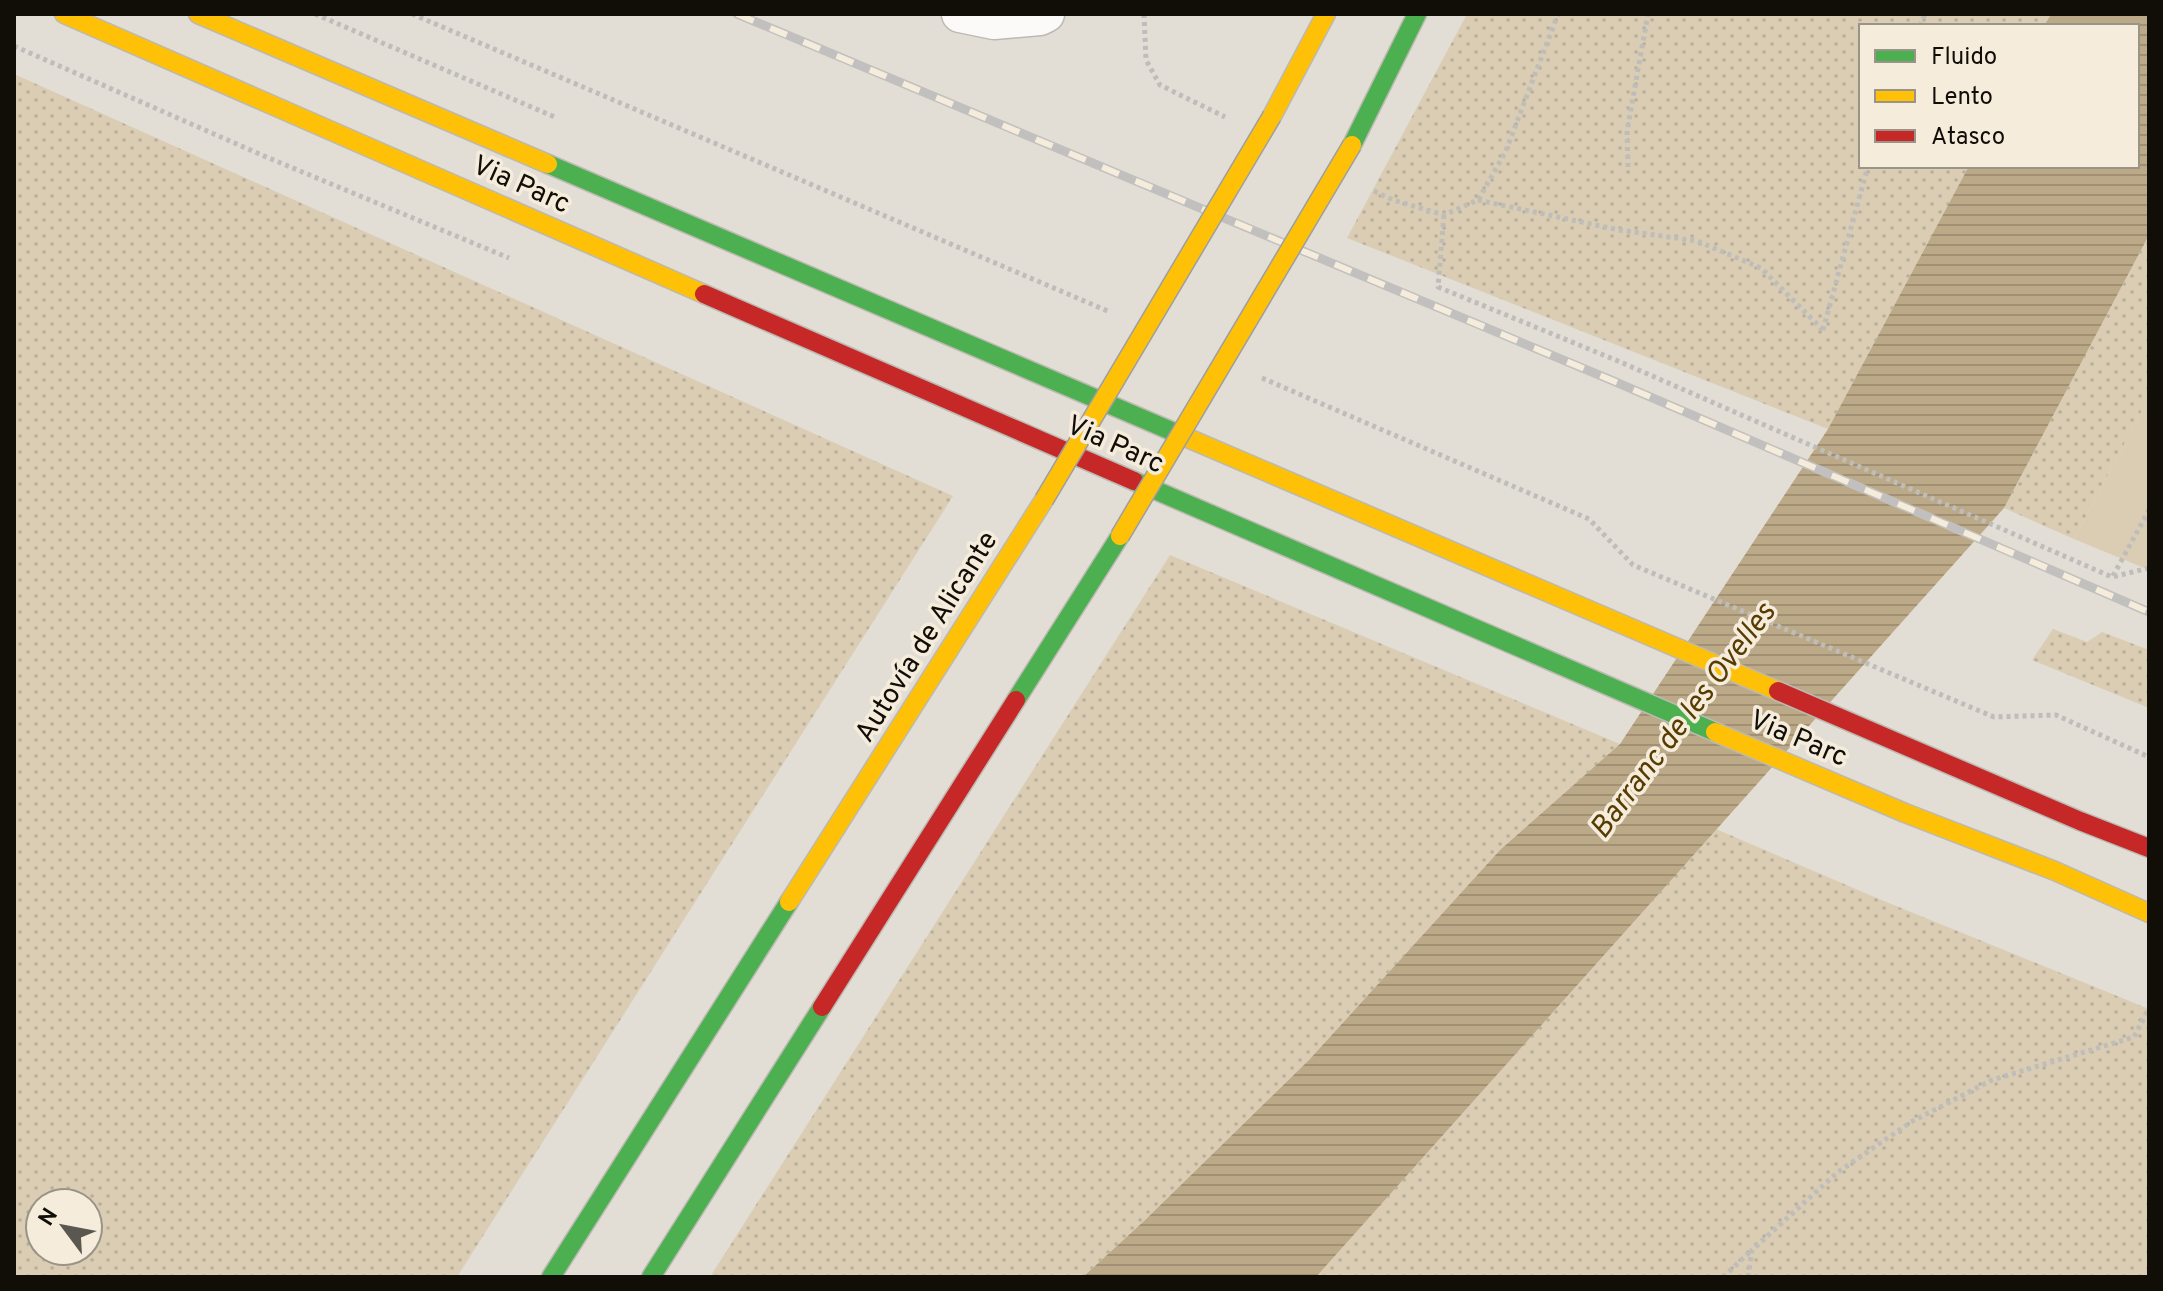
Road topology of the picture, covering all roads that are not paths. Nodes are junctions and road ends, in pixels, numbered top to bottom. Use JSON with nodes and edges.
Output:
{"nodes":[{"id":1,"x":64,"y":14,"type":"edge"},
{"id":2,"x":198,"y":14,"type":"edge"},
{"id":3,"x":1046,"y":14,"type":"edge"},
{"id":4,"x":1326,"y":14,"type":"edge"},
{"id":5,"x":1417,"y":14,"type":"edge"},
{"id":6,"x":977,"y":17,"type":"edge"},
{"id":7,"x":2149,"y":848,"type":"edge"},
{"id":8,"x":2149,"y":913,"type":"edge"},
{"id":9,"x":551,"y":1277,"type":"edge"},
{"id":10,"x":651,"y":1277,"type":"edge"}],
"edges":[{"from":1,"to":8,"type":"main road","name":"Via Parc"},
{"from":2,"to":7,"type":"main road","name":"Via Parc"},
{"from":3,"to":6,"type":"street"},
{"from":4,"to":9,"type":"main road","name":"Autovía de Alicante","bridge":true},
{"from":5,"to":10,"type":"main road","bridge":true}]}
